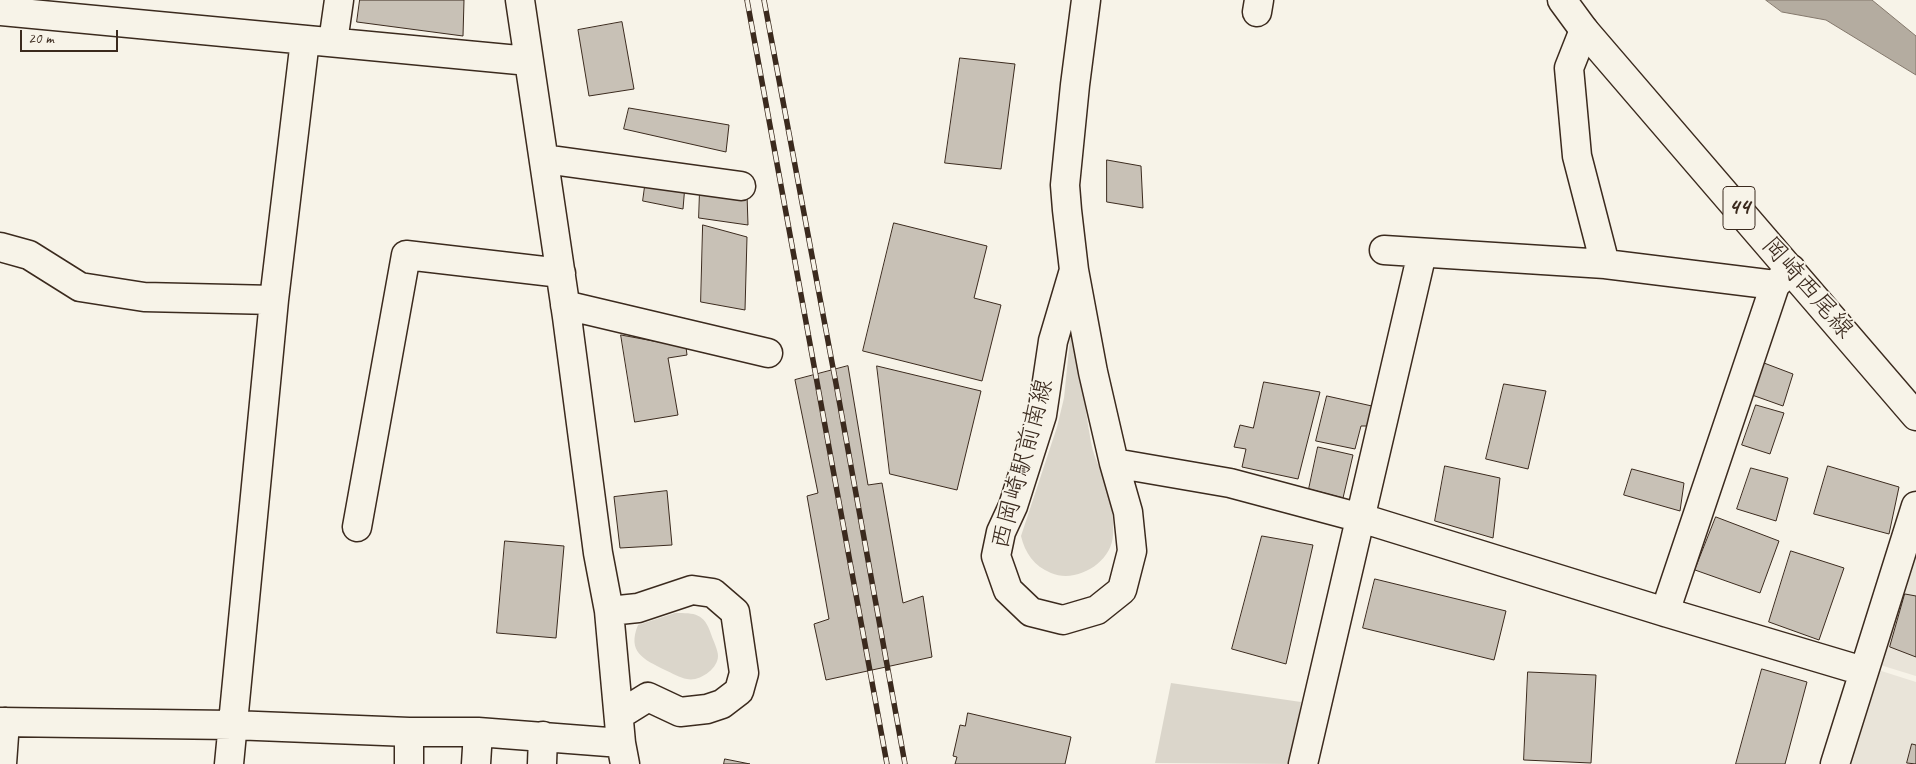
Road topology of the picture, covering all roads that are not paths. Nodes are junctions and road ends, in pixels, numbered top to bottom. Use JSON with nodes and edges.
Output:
{"nodes":[{"id":1,"x":339,"y":0,"type":"edge"},
{"id":2,"x":520,"y":0,"type":"edge"},
{"id":3,"x":1086,"y":0,"type":"edge"},
{"id":4,"x":1562,"y":0,"type":"edge"},
{"id":5,"x":0,"y":11,"type":"edge"},
{"id":6,"x":1584,"y":30,"type":"junction"},
{"id":7,"x":305,"y":40,"type":"junction"},
{"id":8,"x":333,"y":42,"type":"junction"},
{"id":9,"x":529,"y":61,"type":"junction"},
{"id":10,"x":544,"y":159,"type":"junction"},
{"id":11,"x":741,"y":186,"type":"dead end"},
{"id":12,"x":0,"y":247,"type":"edge"},
{"id":13,"x":1384,"y":250,"type":"dead end"},
{"id":14,"x":1422,"y":253,"type":"junction"},
{"id":15,"x":1605,"y":264,"type":"junction"},
{"id":16,"x":1074,"y":270,"type":"junction"},
{"id":17,"x":561,"y":273,"type":"junction"},
{"id":18,"x":1783,"y":277,"type":"junction"},
{"id":19,"x":274,"y":300,"type":"junction"},
{"id":20,"x":565,"y":305,"type":"junction"},
{"id":21,"x":768,"y":352,"type":"dead end"},
{"id":22,"x":1916,"y":416,"type":"edge"},
{"id":23,"x":1114,"y":463,"type":"junction"},
{"id":24,"x":1916,"y":506,"type":"edge"},
{"id":25,"x":1361,"y":518,"type":"junction"},
{"id":26,"x":357,"y":527,"type":"dead end"},
{"id":27,"x":609,"y":611,"type":"junction"},
{"id":28,"x":1665,"y":612,"type":"junction"},
{"id":29,"x":1863,"y":671,"type":"junction"},
{"id":30,"x":619,"y":715,"type":"junction"},
{"id":31,"x":2,"y":722,"type":"edge"},
{"id":32,"x":232,"y":725,"type":"junction"},
{"id":33,"x":409,"y":732,"type":"junction"},
{"id":34,"x":478,"y":732,"type":"junction"},
{"id":35,"x":543,"y":736,"type":"junction"},
{"id":36,"x":623,"y":753,"type":"edge"},
{"id":37,"x":2,"y":764,"type":"edge"},
{"id":38,"x":229,"y":764,"type":"edge"},
{"id":39,"x":409,"y":764,"type":"edge"},
{"id":40,"x":476,"y":764,"type":"edge"},
{"id":41,"x":542,"y":764,"type":"edge"},
{"id":42,"x":1303,"y":764,"type":"edge"},
{"id":43,"x":1835,"y":764,"type":"edge"}],
"edges":[{"from":1,"to":8,"type":"street"},
{"from":2,"to":9,"type":"street"},
{"from":3,"to":16,"type":"street","name":"西岡崎駅前南線"},
{"from":4,"to":6,"type":"street","name":"岡崎西尾線","number":"44"},
{"from":5,"to":7,"type":"street"},
{"from":6,"to":15,"type":"street"},
{"from":6,"to":18,"type":"street","name":"岡崎西尾線","number":"44"},
{"from":7,"to":8,"type":"street"},
{"from":7,"to":19,"type":"street"},
{"from":8,"to":9,"type":"street"},
{"from":9,"to":10,"type":"street"},
{"from":10,"to":11,"type":"street"},
{"from":10,"to":17,"type":"street"},
{"from":12,"to":19,"type":"street"},
{"from":13,"to":14,"type":"street"},
{"from":14,"to":15,"type":"street"},
{"from":14,"to":25,"type":"street"},
{"from":15,"to":18,"type":"street"},
{"from":16,"to":23,"type":"street","name":"西岡崎駅前南線"},
{"from":16,"to":23,"type":"street","name":"西岡崎駅前南線"},
{"from":17,"to":20,"type":"street"},
{"from":17,"to":26,"type":"street"},
{"from":18,"to":22,"type":"street","name":"岡崎西尾線","number":"44"},
{"from":18,"to":28,"type":"street"},
{"from":19,"to":32,"type":"street"},
{"from":20,"to":21,"type":"street"},
{"from":20,"to":27,"type":"street"},
{"from":23,"to":25,"type":"street"},
{"from":24,"to":29,"type":"street"},
{"from":25,"to":28,"type":"street"},
{"from":25,"to":42,"type":"street"},
{"from":27,"to":30,"type":"street"},
{"from":27,"to":30,"type":"street"},
{"from":28,"to":29,"type":"street"},
{"from":29,"to":43,"type":"street"},
{"from":30,"to":36,"type":"street"},
{"from":31,"to":32,"type":"street"},
{"from":31,"to":37,"type":"street"},
{"from":32,"to":33,"type":"street"},
{"from":32,"to":38,"type":"street"},
{"from":33,"to":34,"type":"street"},
{"from":33,"to":39,"type":"street"},
{"from":34,"to":35,"type":"street"},
{"from":34,"to":40,"type":"street"},
{"from":35,"to":36,"type":"street"},
{"from":35,"to":41,"type":"street"}]}
